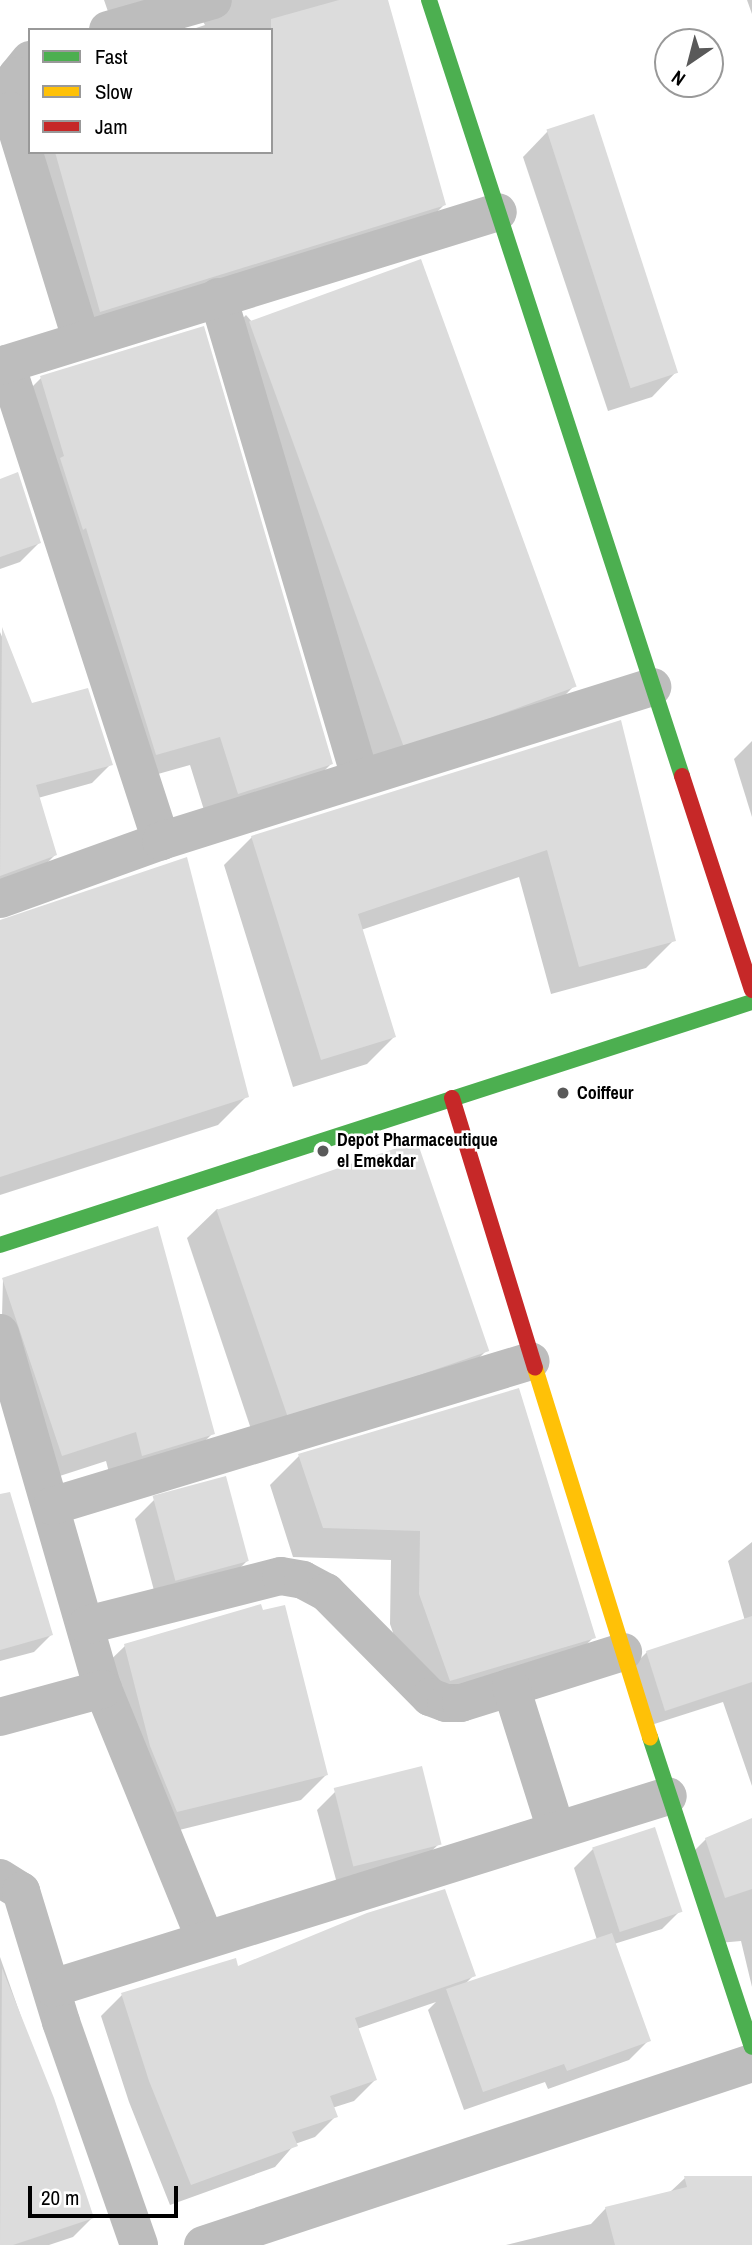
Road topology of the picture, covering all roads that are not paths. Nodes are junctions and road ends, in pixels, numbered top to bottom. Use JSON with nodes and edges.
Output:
{"nodes":[{"id":1,"x":97,"y":0,"type":"edge"},
{"id":2,"x":213,"y":0,"type":"edge"},
{"id":3,"x":429,"y":0,"type":"edge"},
{"id":4,"x":106,"y":28,"type":"edge"},
{"id":5,"x":114,"y":28,"type":"edge"},
{"id":6,"x":28,"y":62,"type":"edge"},
{"id":7,"x":498,"y":212,"type":"junction"},
{"id":8,"x":218,"y":297,"type":"junction"},
{"id":9,"x":81,"y":339,"type":"junction"},
{"id":10,"x":3,"y":365,"type":"edge"},
{"id":11,"x":652,"y":687,"type":"junction"},
{"id":12,"x":360,"y":777,"type":"junction"},
{"id":13,"x":161,"y":841,"type":"junction"},
{"id":14,"x":0,"y":899,"type":"edge"},
{"id":15,"x":752,"y":990,"type":"edge"},
{"id":16,"x":752,"y":1002,"type":"edge"},
{"id":17,"x":453,"y":1098,"type":"junction"},
{"id":18,"x":0,"y":1245,"type":"edge"},
{"id":19,"x":0,"y":1333,"type":"edge"},
{"id":20,"x":531,"y":1361,"type":"junction"},
{"id":21,"x":52,"y":1506,"type":"junction"},
{"id":22,"x":87,"y":1625,"type":"junction"},
{"id":23,"x":623,"y":1652,"type":"junction"},
{"id":24,"x":510,"y":1688,"type":"junction"},
{"id":25,"x":103,"y":1689,"type":"junction"},
{"id":26,"x":0,"y":1717,"type":"edge"},
{"id":27,"x":668,"y":1796,"type":"junction"},
{"id":28,"x":556,"y":1830,"type":"junction"},
{"id":29,"x":0,"y":1878,"type":"edge"},
{"id":30,"x":205,"y":1939,"type":"junction"},
{"id":31,"x":53,"y":1988,"type":"junction"},
{"id":32,"x":752,"y":2047,"type":"edge"},
{"id":33,"x":752,"y":2063,"type":"edge"},
{"id":34,"x":303,"y":2229,"type":"edge"},
{"id":35,"x":139,"y":2245,"type":"edge"},
{"id":36,"x":203,"y":2245,"type":"edge"}],
"edges":[{"from":1,"to":4,"type":"street"},
{"from":2,"to":5,"type":"street"},
{"from":3,"to":7,"type":"street"},
{"from":6,"to":9,"type":"street"},
{"from":7,"to":8,"type":"street"},
{"from":7,"to":11,"type":"street"},
{"from":8,"to":9,"type":"street"},
{"from":8,"to":12,"type":"street"},
{"from":9,"to":10,"type":"street"},
{"from":10,"to":13,"type":"street"},
{"from":11,"to":12,"type":"street"},
{"from":11,"to":15,"type":"street"},
{"from":12,"to":13,"type":"street"},
{"from":13,"to":14,"type":"street"},
{"from":16,"to":17,"type":"street"},
{"from":17,"to":18,"type":"street"},
{"from":17,"to":20,"type":"street"},
{"from":19,"to":21,"type":"street"},
{"from":20,"to":21,"type":"street"},
{"from":20,"to":23,"type":"street"},
{"from":21,"to":22,"type":"street"},
{"from":22,"to":24,"type":"street"},
{"from":22,"to":25,"type":"street"},
{"from":23,"to":24,"type":"street"},
{"from":23,"to":27,"type":"street"},
{"from":24,"to":28,"type":"street"},
{"from":25,"to":26,"type":"street"},
{"from":25,"to":30,"type":"street"},
{"from":27,"to":28,"type":"street"},
{"from":27,"to":32,"type":"street"},
{"from":28,"to":30,"type":"street"},
{"from":29,"to":31,"type":"street"},
{"from":30,"to":31,"type":"street"},
{"from":31,"to":35,"type":"street"},
{"from":33,"to":34,"type":"street"},
{"from":34,"to":36,"type":"street"}]}
